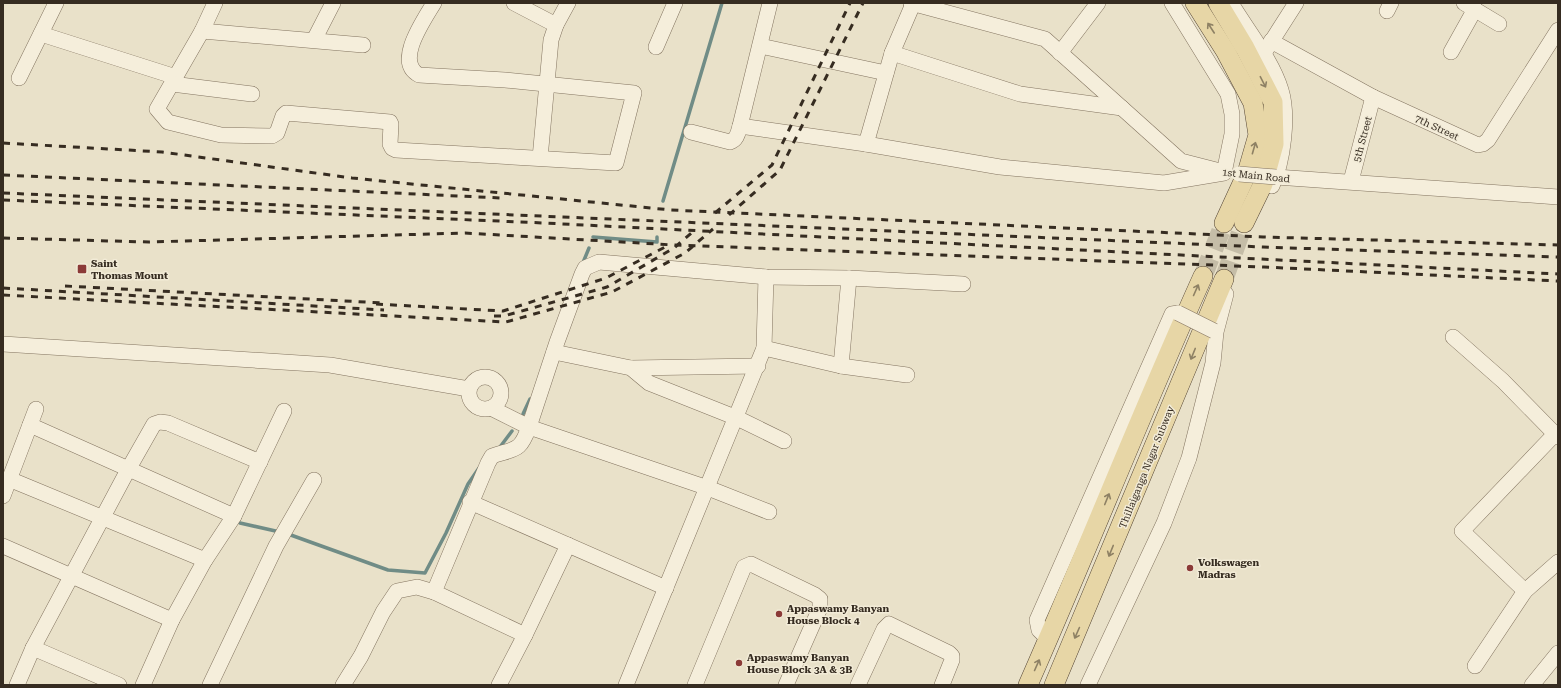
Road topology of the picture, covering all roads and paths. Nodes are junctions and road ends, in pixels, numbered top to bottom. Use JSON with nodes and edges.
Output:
{"nodes":[{"id":1,"x":56,"y":3,"type":"edge"},
{"id":2,"x":214,"y":3,"type":"edge"},
{"id":3,"x":333,"y":3,"type":"edge"},
{"id":4,"x":434,"y":3,"type":"edge"},
{"id":5,"x":514,"y":3,"type":"edge"},
{"id":6,"x":568,"y":3,"type":"edge"},
{"id":7,"x":675,"y":3,"type":"edge"},
{"id":8,"x":770,"y":3,"type":"edge"},
{"id":9,"x":912,"y":3,"type":"edge"},
{"id":10,"x":1098,"y":3,"type":"edge"},
{"id":11,"x":1172,"y":3,"type":"edge"},
{"id":12,"x":1195,"y":3,"type":"edge"},
{"id":13,"x":1218,"y":3,"type":"edge"},
{"id":14,"x":1231,"y":3,"type":"edge"},
{"id":15,"x":1296,"y":3,"type":"edge"},
{"id":16,"x":1470,"y":6,"type":"edge"},
{"id":17,"x":1499,"y":24,"type":"dead end"},
{"id":18,"x":556,"y":25,"type":"junction"},
{"id":19,"x":1558,"y":30,"type":"edge"},
{"id":20,"x":202,"y":31,"type":"junction"},
{"id":21,"x":41,"y":34,"type":"junction"},
{"id":22,"x":314,"y":40,"type":"junction"},
{"id":23,"x":1271,"y":41,"type":"junction"},
{"id":24,"x":363,"y":45,"type":"dead end"},
{"id":25,"x":760,"y":46,"type":"junction"},
{"id":26,"x":656,"y":47,"type":"dead end"},
{"id":27,"x":1451,"y":52,"type":"dead end"},
{"id":28,"x":892,"y":53,"type":"junction"},
{"id":29,"x":1060,"y":53,"type":"junction"},
{"id":30,"x":1263,"y":54,"type":"junction"},
{"id":31,"x":886,"y":73,"type":"junction"},
{"id":32,"x":19,"y":78,"type":"dead end"},
{"id":33,"x":174,"y":80,"type":"junction"},
{"id":34,"x":546,"y":84,"type":"junction"},
{"id":35,"x":252,"y":94,"type":"dead end"},
{"id":36,"x":1373,"y":97,"type":"junction"},
{"id":37,"x":1122,"y":108,"type":"junction"},
{"id":38,"x":740,"y":126,"type":"junction"},
{"id":39,"x":691,"y":132,"type":"dead end"},
{"id":40,"x":866,"y":144,"type":"junction"},
{"id":41,"x":540,"y":158,"type":"junction"},
{"id":42,"x":1232,"y":173,"type":"junction"},
{"id":43,"x":1276,"y":177,"type":"junction"},
{"id":44,"x":1351,"y":181,"type":"junction"},
{"id":45,"x":1558,"y":197,"type":"edge"},
{"id":46,"x":1224,"y":223,"type":"tunnel mouth"},
{"id":47,"x":1249,"y":224,"type":"joint"},
{"id":48,"x":1203,"y":276,"type":"tunnel mouth"},
{"id":49,"x":766,"y":277,"type":"junction"},
{"id":50,"x":849,"y":278,"type":"junction"},
{"id":51,"x":963,"y":284,"type":"dead end"},
{"id":52,"x":1225,"y":286,"type":"joint"},
{"id":53,"x":1215,"y":331,"type":"junction"},
{"id":54,"x":1453,"y":337,"type":"dead end"},
{"id":55,"x":3,"y":344,"type":"edge"},
{"id":56,"x":764,"y":348,"type":"junction"},
{"id":57,"x":554,"y":352,"type":"junction"},
{"id":58,"x":758,"y":366,"type":"junction"},
{"id":59,"x":841,"y":366,"type":"junction"},
{"id":60,"x":631,"y":368,"type":"junction"},
{"id":61,"x":907,"y":375,"type":"dead end"},
{"id":62,"x":469,"y":389,"type":"junction"},
{"id":63,"x":491,"y":408,"type":"junction"},
{"id":64,"x":36,"y":409,"type":"dead end"},
{"id":65,"x":284,"y":412,"type":"dead end"},
{"id":66,"x":737,"y":418,"type":"junction"},
{"id":67,"x":30,"y":426,"type":"junction"},
{"id":68,"x":529,"y":427,"type":"junction"},
{"id":69,"x":1556,"y":435,"type":"edge"},
{"id":70,"x":784,"y":441,"type":"dead end"},
{"id":71,"x":260,"y":462,"type":"junction"},
{"id":72,"x":129,"y":468,"type":"junction"},
{"id":73,"x":9,"y":479,"type":"junction"},
{"id":74,"x":314,"y":480,"type":"dead end"},
{"id":75,"x":708,"y":488,"type":"junction"},
{"id":76,"x":3,"y":496,"type":"edge"},
{"id":77,"x":470,"y":502,"type":"junction"},
{"id":78,"x":770,"y":512,"type":"dead end"},
{"id":79,"x":234,"y":516,"type":"junction"},
{"id":80,"x":102,"y":518,"type":"junction"},
{"id":81,"x":568,"y":545,"type":"junction"},
{"id":82,"x":3,"y":546,"type":"edge"},
{"id":83,"x":205,"y":560,"type":"junction"},
{"id":84,"x":1558,"y":562,"type":"edge"},
{"id":85,"x":72,"y":576,"type":"junction"},
{"id":86,"x":666,"y":588,"type":"junction"},
{"id":87,"x":1525,"y":591,"type":"junction"},
{"id":88,"x":434,"y":592,"type":"junction"},
{"id":89,"x":172,"y":620,"type":"junction"},
{"id":90,"x":525,"y":635,"type":"junction"},
{"id":91,"x":1047,"y":642,"type":"junction"},
{"id":92,"x":33,"y":648,"type":"junction"},
{"id":93,"x":1558,"y":653,"type":"edge"},
{"id":94,"x":1067,"y":655,"type":"junction"},
{"id":95,"x":1475,"y":666,"type":"dead end"},
{"id":96,"x":17,"y":685,"type":"edge"},
{"id":97,"x":119,"y":685,"type":"edge"},
{"id":98,"x":143,"y":685,"type":"edge"},
{"id":99,"x":210,"y":685,"type":"edge"},
{"id":100,"x":343,"y":685,"type":"edge"},
{"id":101,"x":500,"y":685,"type":"edge"},
{"id":102,"x":626,"y":685,"type":"edge"},
{"id":103,"x":695,"y":685,"type":"edge"},
{"id":104,"x":786,"y":685,"type":"edge"},
{"id":105,"x":858,"y":685,"type":"edge"},
{"id":106,"x":942,"y":685,"type":"edge"},
{"id":107,"x":1028,"y":685,"type":"edge"},
{"id":108,"x":1054,"y":685,"type":"edge"},
{"id":109,"x":1088,"y":685,"type":"edge"},
{"id":110,"x":1532,"y":685,"type":"edge"}],
"edges":[{"from":1,"to":21,"type":"street"},
{"from":2,"to":20,"type":"street"},
{"from":3,"to":22,"type":"street"},
{"from":4,"to":34,"type":"street"},
{"from":5,"to":18,"type":"street"},
{"from":6,"to":18,"type":"street"},
{"from":7,"to":26,"type":"street"},
{"from":8,"to":25,"type":"street"},
{"from":9,"to":28,"type":"street"},
{"from":9,"to":29,"type":"street","name":"1st Main Road"},
{"from":10,"to":29,"type":"street"},
{"from":11,"to":42,"type":"street"},
{"from":46,"to":12,"type":"main road","one_way":true},
{"from":13,"to":47,"type":"main road","one_way":true},
{"from":14,"to":30,"type":"street"},
{"from":15,"to":23,"type":"street"},
{"from":16,"to":17,"type":"street"},
{"from":16,"to":27,"type":"street"},
{"from":18,"to":34,"type":"street"},
{"from":19,"to":36,"type":"street","name":"7th Street"},
{"from":20,"to":22,"type":"street"},
{"from":20,"to":33,"type":"street"},
{"from":21,"to":32,"type":"street"},
{"from":21,"to":33,"type":"street"},
{"from":22,"to":24,"type":"street"},
{"from":23,"to":30,"type":"street"},
{"from":23,"to":36,"type":"street","name":"7th Street"},
{"from":25,"to":31,"type":"street"},
{"from":25,"to":38,"type":"street"},
{"from":28,"to":31,"type":"street"},
{"from":28,"to":37,"type":"street"},
{"from":29,"to":37,"type":"street","name":"1st Main Road"},
{"from":30,"to":43,"type":"street"},
{"from":31,"to":40,"type":"street"},
{"from":33,"to":35,"type":"street"},
{"from":33,"to":41,"type":"street"},
{"from":34,"to":41,"type":"street"},
{"from":34,"to":41,"type":"street"},
{"from":36,"to":44,"type":"street","name":"5th Street"},
{"from":37,"to":42,"type":"street","name":"1st Main Road"},
{"from":38,"to":39,"type":"street"},
{"from":38,"to":40,"type":"street"},
{"from":40,"to":42,"type":"street"},
{"from":42,"to":43,"type":"street","name":"1st Main Road","bridge":true},
{"from":43,"to":44,"type":"street","name":"1st Main Road"},
{"from":43,"to":47,"type":"street"},
{"from":44,"to":45,"type":"street","name":"1st Main Road"},
{"from":91,"to":48,"type":"main road","one_way":true},
{"from":49,"to":50,"type":"street"},
{"from":49,"to":56,"type":"street"},
{"from":49,"to":57,"type":"street"},
{"from":50,"to":51,"type":"street"},
{"from":50,"to":59,"type":"street"},
{"from":52,"to":53,"type":"street"},
{"from":52,"to":94,"type":"main road","name":"Thillaiganga Nagar Subway","one_way":true},
{"from":53,"to":91,"type":"street","bridge":true},
{"from":53,"to":109,"type":"street"},
{"from":54,"to":69,"type":"street"},
{"from":55,"to":62,"type":"street"},
{"from":56,"to":58,"type":"street"},
{"from":56,"to":59,"type":"street"},
{"from":57,"to":60,"type":"street"},
{"from":57,"to":68,"type":"street"},
{"from":58,"to":60,"type":"street"},
{"from":58,"to":66,"type":"street"},
{"from":59,"to":61,"type":"street"},
{"from":60,"to":66,"type":"street"},
{"from":62,"to":63,"type":"street"},
{"from":62,"to":63,"type":"street"},
{"from":63,"to":68,"type":"street"},
{"from":64,"to":67,"type":"street"},
{"from":65,"to":71,"type":"street"},
{"from":66,"to":70,"type":"street"},
{"from":66,"to":75,"type":"street"},
{"from":67,"to":72,"type":"street"},
{"from":67,"to":73,"type":"street"},
{"from":68,"to":75,"type":"street"},
{"from":68,"to":77,"type":"street"},
{"from":69,"to":87,"type":"street"},
{"from":71,"to":72,"type":"street"},
{"from":71,"to":79,"type":"street"},
{"from":72,"to":79,"type":"street"},
{"from":72,"to":80,"type":"street"},
{"from":73,"to":76,"type":"street"},
{"from":73,"to":80,"type":"street"},
{"from":74,"to":99,"type":"street"},
{"from":75,"to":78,"type":"street"},
{"from":75,"to":86,"type":"street"},
{"from":77,"to":81,"type":"street"},
{"from":77,"to":88,"type":"street"},
{"from":79,"to":83,"type":"street"},
{"from":80,"to":83,"type":"street"},
{"from":80,"to":85,"type":"street"},
{"from":81,"to":86,"type":"street"},
{"from":81,"to":90,"type":"street"},
{"from":82,"to":85,"type":"street"},
{"from":83,"to":89,"type":"street"},
{"from":84,"to":87,"type":"street"},
{"from":85,"to":89,"type":"street"},
{"from":85,"to":92,"type":"street"},
{"from":86,"to":102,"type":"street"},
{"from":87,"to":95,"type":"street"},
{"from":88,"to":90,"type":"street"},
{"from":88,"to":100,"type":"street"},
{"from":89,"to":98,"type":"street"},
{"from":90,"to":101,"type":"street"},
{"from":91,"to":94,"type":"main road"},
{"from":107,"to":91,"type":"main road","one_way":true},
{"from":92,"to":96,"type":"street"},
{"from":92,"to":97,"type":"street"},
{"from":93,"to":110,"type":"street"},
{"from":94,"to":108,"type":"main road","name":"Thillaiganga Nagar Subway"},
{"from":103,"to":104,"type":"street"},
{"from":105,"to":106,"type":"street"}]}
